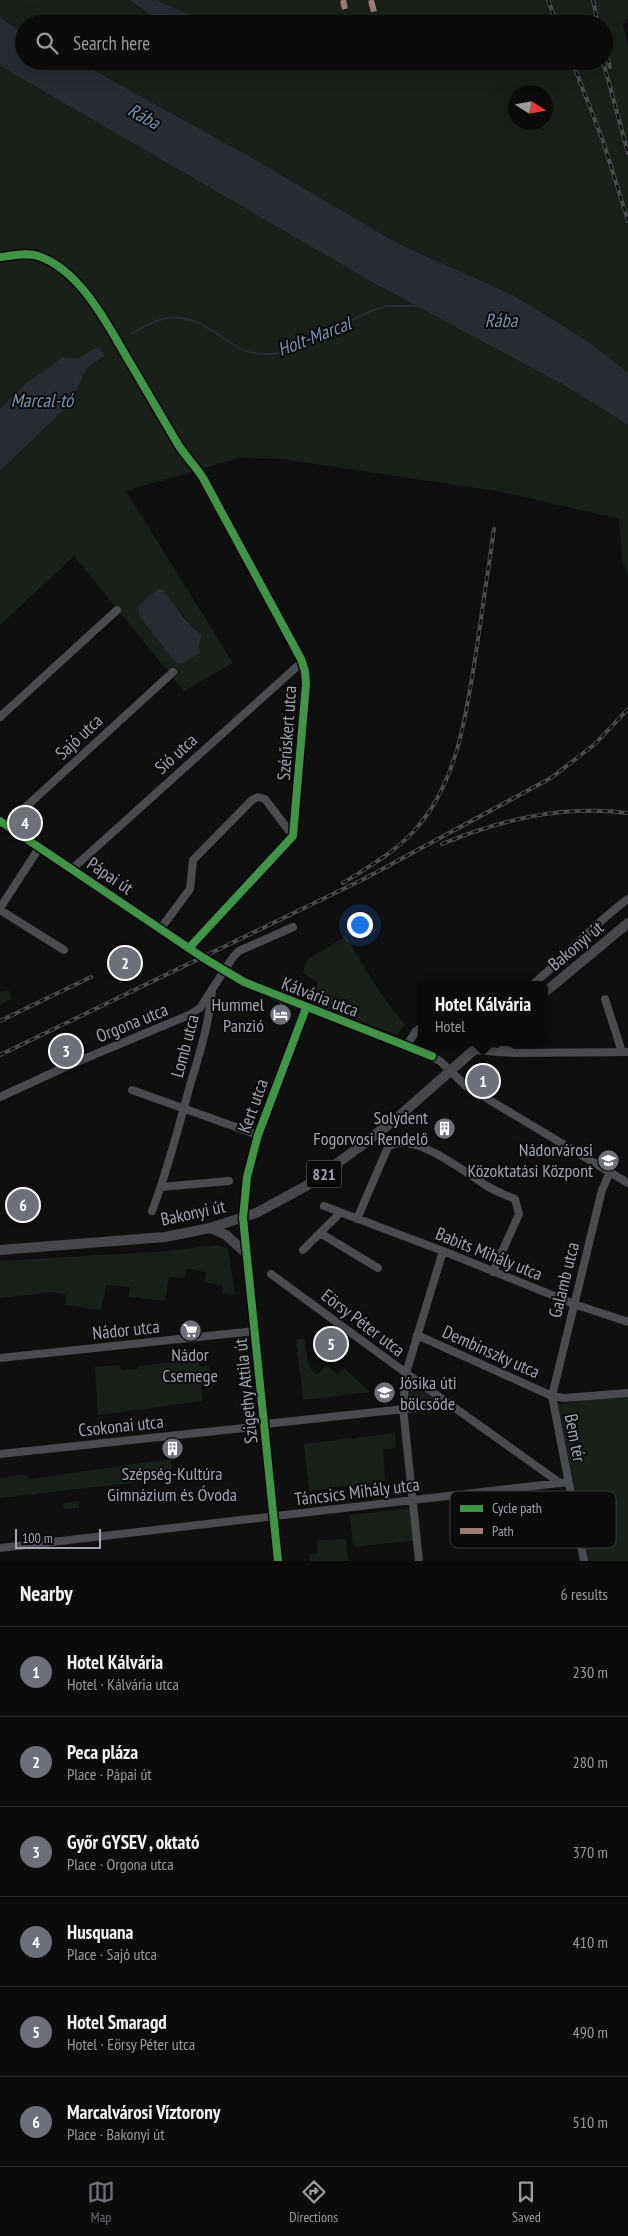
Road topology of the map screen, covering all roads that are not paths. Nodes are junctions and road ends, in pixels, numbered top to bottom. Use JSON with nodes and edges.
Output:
{"nodes":[{"id":1,"x":0,"y":257,"type":"edge"},
{"id":2,"x":117,"y":610,"type":"dead end"},
{"id":3,"x":302,"y":662,"type":"junction"},
{"id":4,"x":173,"y":672,"type":"dead end"},
{"id":5,"x":0,"y":717,"type":"edge"},
{"id":6,"x":3,"y":823,"type":"edge"},
{"id":7,"x":293,"y":836,"type":"junction"},
{"id":8,"x":39,"y":848,"type":"junction"},
{"id":9,"x":72,"y":869,"type":"junction"},
{"id":10,"x":628,"y":899,"type":"edge"},
{"id":11,"x":0,"y":909,"type":"edge"},
{"id":12,"x":628,"y":923,"type":"edge"},
{"id":13,"x":293,"y":927,"type":"dead end"},
{"id":14,"x":161,"y":928,"type":"junction"},
{"id":15,"x":189,"y":948,"type":"junction"},
{"id":16,"x":64,"y":950,"type":"dead end"},
{"id":17,"x":202,"y":957,"type":"joint"},
{"id":18,"x":224,"y":971,"type":"junction"},
{"id":19,"x":537,"y":981,"type":"edge"},
{"id":20,"x":212,"y":990,"type":"junction"},
{"id":21,"x":548,"y":990,"type":"edge"},
{"id":22,"x":605,"y":999,"type":"dead end"},
{"id":23,"x":306,"y":1008,"type":"junction"},
{"id":24,"x":418,"y":1029,"type":"edge"},
{"id":25,"x":407,"y":1045,"type":"junction"},
{"id":26,"x":478,"y":1046,"type":"edge"},
{"id":27,"x":503,"y":1046,"type":"edge"},
{"id":28,"x":473,"y":1050,"type":"junction"},
{"id":29,"x":625,"y":1052,"type":"edge"},
{"id":30,"x":514,"y":1053,"type":"junction"},
{"id":31,"x":450,"y":1070,"type":"junction"},
{"id":32,"x":132,"y":1090,"type":"dead end"},
{"id":33,"x":0,"y":1097,"type":"edge"},
{"id":34,"x":184,"y":1109,"type":"junction"},
{"id":35,"x":258,"y":1135,"type":"junction"},
{"id":36,"x":610,"y":1172,"type":"junction"},
{"id":37,"x":229,"y":1181,"type":"dead end"},
{"id":38,"x":628,"y":1183,"type":"edge"},
{"id":39,"x":161,"y":1187,"type":"junction"},
{"id":40,"x":324,"y":1206,"type":"dead end"},
{"id":41,"x":152,"y":1211,"type":"dead end"},
{"id":42,"x":340,"y":1213,"type":"junction"},
{"id":43,"x":243,"y":1218,"type":"junction"},
{"id":44,"x":357,"y":1219,"type":"junction"},
{"id":45,"x":210,"y":1228,"type":"junction"},
{"id":46,"x":320,"y":1233,"type":"junction"},
{"id":47,"x":0,"y":1250,"type":"edge"},
{"id":48,"x":303,"y":1250,"type":"dead end"},
{"id":49,"x":443,"y":1251,"type":"junction"},
{"id":50,"x":247,"y":1254,"type":"junction"},
{"id":51,"x":378,"y":1268,"type":"dead end"},
{"id":52,"x":493,"y":1272,"type":"junction"},
{"id":53,"x":272,"y":1274,"type":"dead end"},
{"id":54,"x":574,"y":1304,"type":"junction"},
{"id":55,"x":628,"y":1322,"type":"edge"},
{"id":56,"x":254,"y":1332,"type":"junction"},
{"id":57,"x":417,"y":1335,"type":"junction"},
{"id":58,"x":0,"y":1358,"type":"edge"},
{"id":59,"x":406,"y":1374,"type":"junction"},
{"id":60,"x":628,"y":1393,"type":"edge"},
{"id":61,"x":552,"y":1396,"type":"junction"},
{"id":62,"x":451,"y":1404,"type":"junction"},
{"id":63,"x":403,"y":1408,"type":"junction"},
{"id":64,"x":265,"y":1424,"type":"junction"},
{"id":65,"x":244,"y":1428,"type":"dead end"},
{"id":66,"x":0,"y":1454,"type":"edge"},
{"id":67,"x":568,"y":1482,"type":"junction"},
{"id":68,"x":560,"y":1483,"type":"junction"},
{"id":69,"x":495,"y":1491,"type":"edge"},
{"id":70,"x":570,"y":1491,"type":"edge"},
{"id":71,"x":450,"y":1496,"type":"edge"},
{"id":72,"x":413,"y":1501,"type":"junction"},
{"id":73,"x":274,"y":1517,"type":"junction"},
{"id":74,"x":0,"y":1548,"type":"edge"},
{"id":75,"x":581,"y":1548,"type":"edge"},
{"id":76,"x":278,"y":1561,"type":"edge"},
{"id":77,"x":419,"y":1561,"type":"edge"},
{"id":78,"x":584,"y":1561,"type":"edge"}],
"edges":[{"from":1,"to":3,"type":"street","name":"Szérűskert utca"},
{"from":2,"to":5,"type":"street"},
{"from":3,"to":7,"type":"street","name":"Szérűskert utca"},
{"from":3,"to":9,"type":"street","name":"Sió utca"},
{"from":4,"to":6,"type":"street","name":"Sajó utca"},
{"from":6,"to":8,"type":"street","name":"Pápai út"},
{"from":7,"to":14,"type":"street"},
{"from":7,"to":15,"type":"street"},
{"from":8,"to":9,"type":"street","name":"Pápai út"},
{"from":8,"to":11,"type":"street"},
{"from":9,"to":14,"type":"street","name":"Pápai út"},
{"from":10,"to":19,"type":"street"},
{"from":11,"to":16,"type":"street"},
{"from":12,"to":21,"type":"main road","name":"Bakonyi út"},
{"from":13,"to":18,"type":"street","name":"Lomb utca"},
{"from":14,"to":15,"type":"street","name":"Pápai út"},
{"from":15,"to":17,"type":"street","name":"Pápai út"},
{"from":17,"to":18,"type":"street","name":"Kálvária utca"},
{"from":18,"to":20,"type":"street","name":"Lomb utca"},
{"from":18,"to":23,"type":"street","name":"Kálvária utca"},
{"from":20,"to":33,"type":"street","name":"Orgona utca"},
{"from":20,"to":34,"type":"street","name":"Lomb utca"},
{"from":22,"to":29,"type":"street"},
{"from":23,"to":25,"type":"street","name":"Kálvária utca"},
{"from":23,"to":35,"type":"street","name":"Kert utca"},
{"from":24,"to":25,"type":"street"},
{"from":25,"to":31,"type":"street","name":"Kálvária utca"},
{"from":26,"to":28,"type":"main road","name":"Bakonyi út","number":"821"},
{"from":27,"to":30,"type":"street"},
{"from":28,"to":30,"type":"street"},
{"from":28,"to":31,"type":"main road","name":"Bakonyi út","number":"821"},
{"from":29,"to":30,"type":"street"},
{"from":31,"to":36,"type":"street","name":"Kálvária utca"},
{"from":31,"to":43,"type":"main road","name":"Bakonyi út","number":"821"},
{"from":32,"to":34,"type":"street"},
{"from":34,"to":35,"type":"street"},
{"from":34,"to":39,"type":"street","name":"Lomb utca"},
{"from":35,"to":43,"type":"street","name":"Kert utca"},
{"from":36,"to":38,"type":"street","name":"Kálvária utca"},
{"from":36,"to":54,"type":"street","name":"Galamb utca"},
{"from":37,"to":39,"type":"street"},
{"from":39,"to":41,"type":"street","name":"Lomb utca"},
{"from":40,"to":42,"type":"street","name":"Babits Mihály utca"},
{"from":42,"to":44,"type":"street","name":"Babits Mihály utca"},
{"from":42,"to":46,"type":"street"},
{"from":43,"to":45,"type":"main road","name":"Bakonyi út","number":"821"},
{"from":43,"to":50,"type":"street","name":"Szigethy Attila út"},
{"from":44,"to":49,"type":"street","name":"Babits Mihály utca"},
{"from":44,"to":52,"type":"street"},
{"from":45,"to":47,"type":"main road","name":"Bakonyi út","number":"821"},
{"from":45,"to":50,"type":"main road"},
{"from":46,"to":48,"type":"street"},
{"from":46,"to":51,"type":"street"},
{"from":49,"to":52,"type":"street","name":"Babits Mihály utca"},
{"from":49,"to":57,"type":"street"},
{"from":50,"to":56,"type":"street","name":"Szigethy Attila út"},
{"from":52,"to":54,"type":"street","name":"Babits Mihály utca"},
{"from":53,"to":59,"type":"street","name":"Eörsy Péter utca"},
{"from":54,"to":55,"type":"street","name":"Babits Mihály utca"},
{"from":54,"to":61,"type":"street","name":"Galamb utca"},
{"from":56,"to":58,"type":"street","name":"Nádor utca"},
{"from":56,"to":64,"type":"street","name":"Szigethy Attila út"},
{"from":57,"to":59,"type":"street"},
{"from":57,"to":61,"type":"street","name":"Dembinszky utca"},
{"from":59,"to":62,"type":"street","name":"Eörsy Péter utca"},
{"from":59,"to":63,"type":"street"},
{"from":60,"to":61,"type":"street","name":"Bem tér"},
{"from":61,"to":67,"type":"street","name":"Bem tér"},
{"from":62,"to":63,"type":"street"},
{"from":62,"to":68,"type":"street","name":"Eörsy Péter utca"},
{"from":63,"to":64,"type":"street"},
{"from":63,"to":72,"type":"street"},
{"from":64,"to":73,"type":"street","name":"Szigethy Attila út"},
{"from":65,"to":66,"type":"street","name":"Csokonai utca"},
{"from":67,"to":68,"type":"street","name":"Táncsics Mihály utca"},
{"from":67,"to":70,"type":"street","name":"Bem tér"},
{"from":68,"to":69,"type":"street","name":"Táncsics Mihály utca"},
{"from":71,"to":72,"type":"street","name":"Táncsics Mihály utca"},
{"from":72,"to":73,"type":"street","name":"Táncsics Mihály utca"},
{"from":72,"to":77,"type":"street"},
{"from":73,"to":74,"type":"street","name":"Táncsics Mihály utca"},
{"from":73,"to":76,"type":"street","name":"Szigethy Attila út"},
{"from":75,"to":78,"type":"street","name":"Bem tér"}]}
